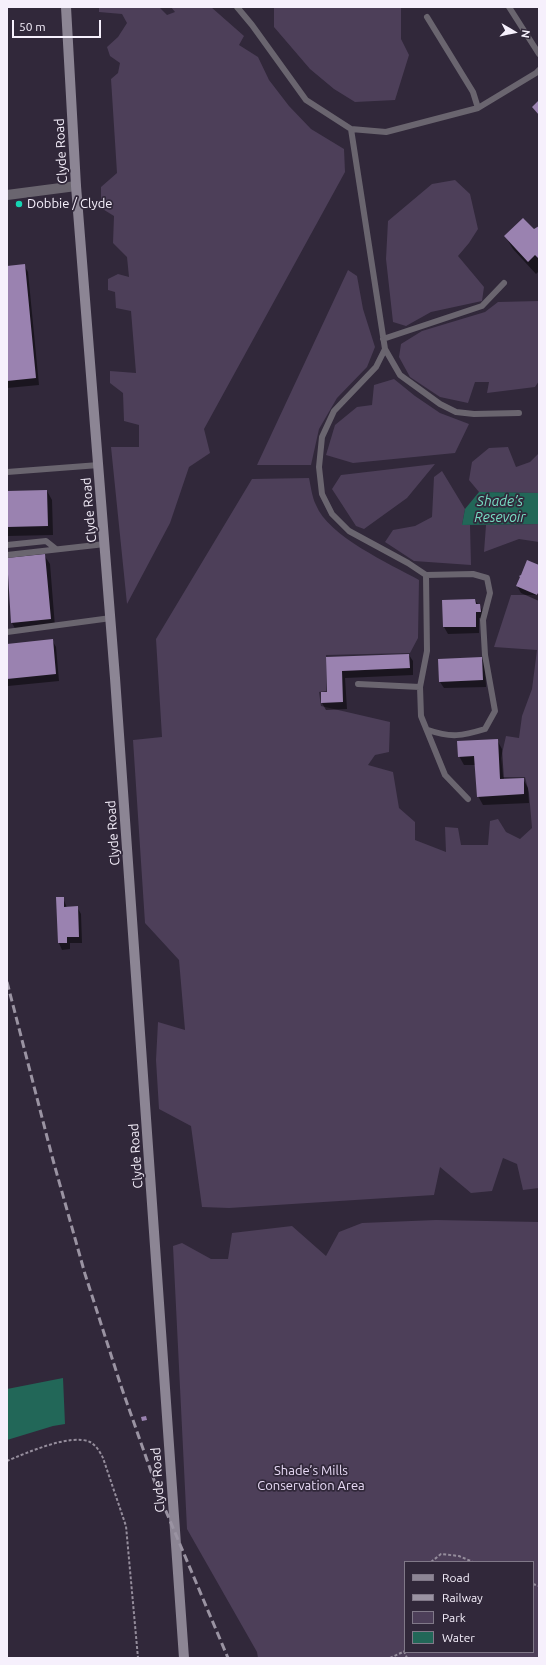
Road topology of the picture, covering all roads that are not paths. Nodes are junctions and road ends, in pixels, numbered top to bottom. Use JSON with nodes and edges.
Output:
{"nodes":[{"id":1,"x":66,"y":7,"type":"edge"},
{"id":2,"x":237,"y":7,"type":"edge"},
{"id":3,"x":508,"y":7,"type":"edge"},
{"id":4,"x":427,"y":18,"type":"dead end"},
{"id":5,"x":539,"y":54,"type":"edge"},
{"id":6,"x":539,"y":70,"type":"edge"},
{"id":7,"x":478,"y":108,"type":"junction"},
{"id":8,"x":351,"y":129,"type":"junction"},
{"id":9,"x":76,"y":186,"type":"junction"},
{"id":10,"x":7,"y":195,"type":"edge"},
{"id":11,"x":504,"y":283,"type":"dead end"},
{"id":12,"x":383,"y":339,"type":"junction"},
{"id":13,"x":385,"y":349,"type":"junction"},
{"id":14,"x":519,"y":413,"type":"dead end"},
{"id":15,"x":98,"y":465,"type":"junction"},
{"id":16,"x":7,"y":472,"type":"edge"},
{"id":17,"x":106,"y":544,"type":"junction"},
{"id":18,"x":7,"y":545,"type":"edge"},
{"id":19,"x":56,"y":549,"type":"junction"},
{"id":20,"x":7,"y":555,"type":"edge"},
{"id":21,"x":426,"y":575,"type":"junction"},
{"id":22,"x":111,"y":618,"type":"junction"},
{"id":23,"x":7,"y":632,"type":"edge"},
{"id":24,"x":358,"y":684,"type":"dead end"},
{"id":25,"x":420,"y":687,"type":"junction"},
{"id":26,"x":428,"y":730,"type":"junction"},
{"id":27,"x":468,"y":799,"type":"dead end"},
{"id":28,"x":184,"y":1658,"type":"edge"}],
"edges":[{"from":1,"to":9,"type":"main road","name":"Clyde Road"},
{"from":2,"to":8,"type":"lane"},
{"from":3,"to":5,"type":"lane"},
{"from":4,"to":7,"type":"lane"},
{"from":6,"to":7,"type":"lane"},
{"from":7,"to":8,"type":"lane"},
{"from":8,"to":12,"type":"lane"},
{"from":9,"to":10,"type":"street"},
{"from":9,"to":15,"type":"main road","name":"Clyde Road"},
{"from":11,"to":12,"type":"lane"},
{"from":12,"to":13,"type":"lane"},
{"from":13,"to":14,"type":"lane"},
{"from":13,"to":21,"type":"lane"},
{"from":15,"to":16,"type":"lane"},
{"from":15,"to":17,"type":"main road","name":"Clyde Road"},
{"from":17,"to":19,"type":"lane"},
{"from":17,"to":22,"type":"main road","name":"Clyde Road"},
{"from":18,"to":19,"type":"lane"},
{"from":19,"to":20,"type":"lane"},
{"from":21,"to":25,"type":"lane"},
{"from":21,"to":26,"type":"lane"},
{"from":22,"to":23,"type":"lane"},
{"from":22,"to":28,"type":"main road","name":"Clyde Road"},
{"from":24,"to":25,"type":"lane"},
{"from":25,"to":26,"type":"lane"},
{"from":26,"to":27,"type":"lane"}]}
